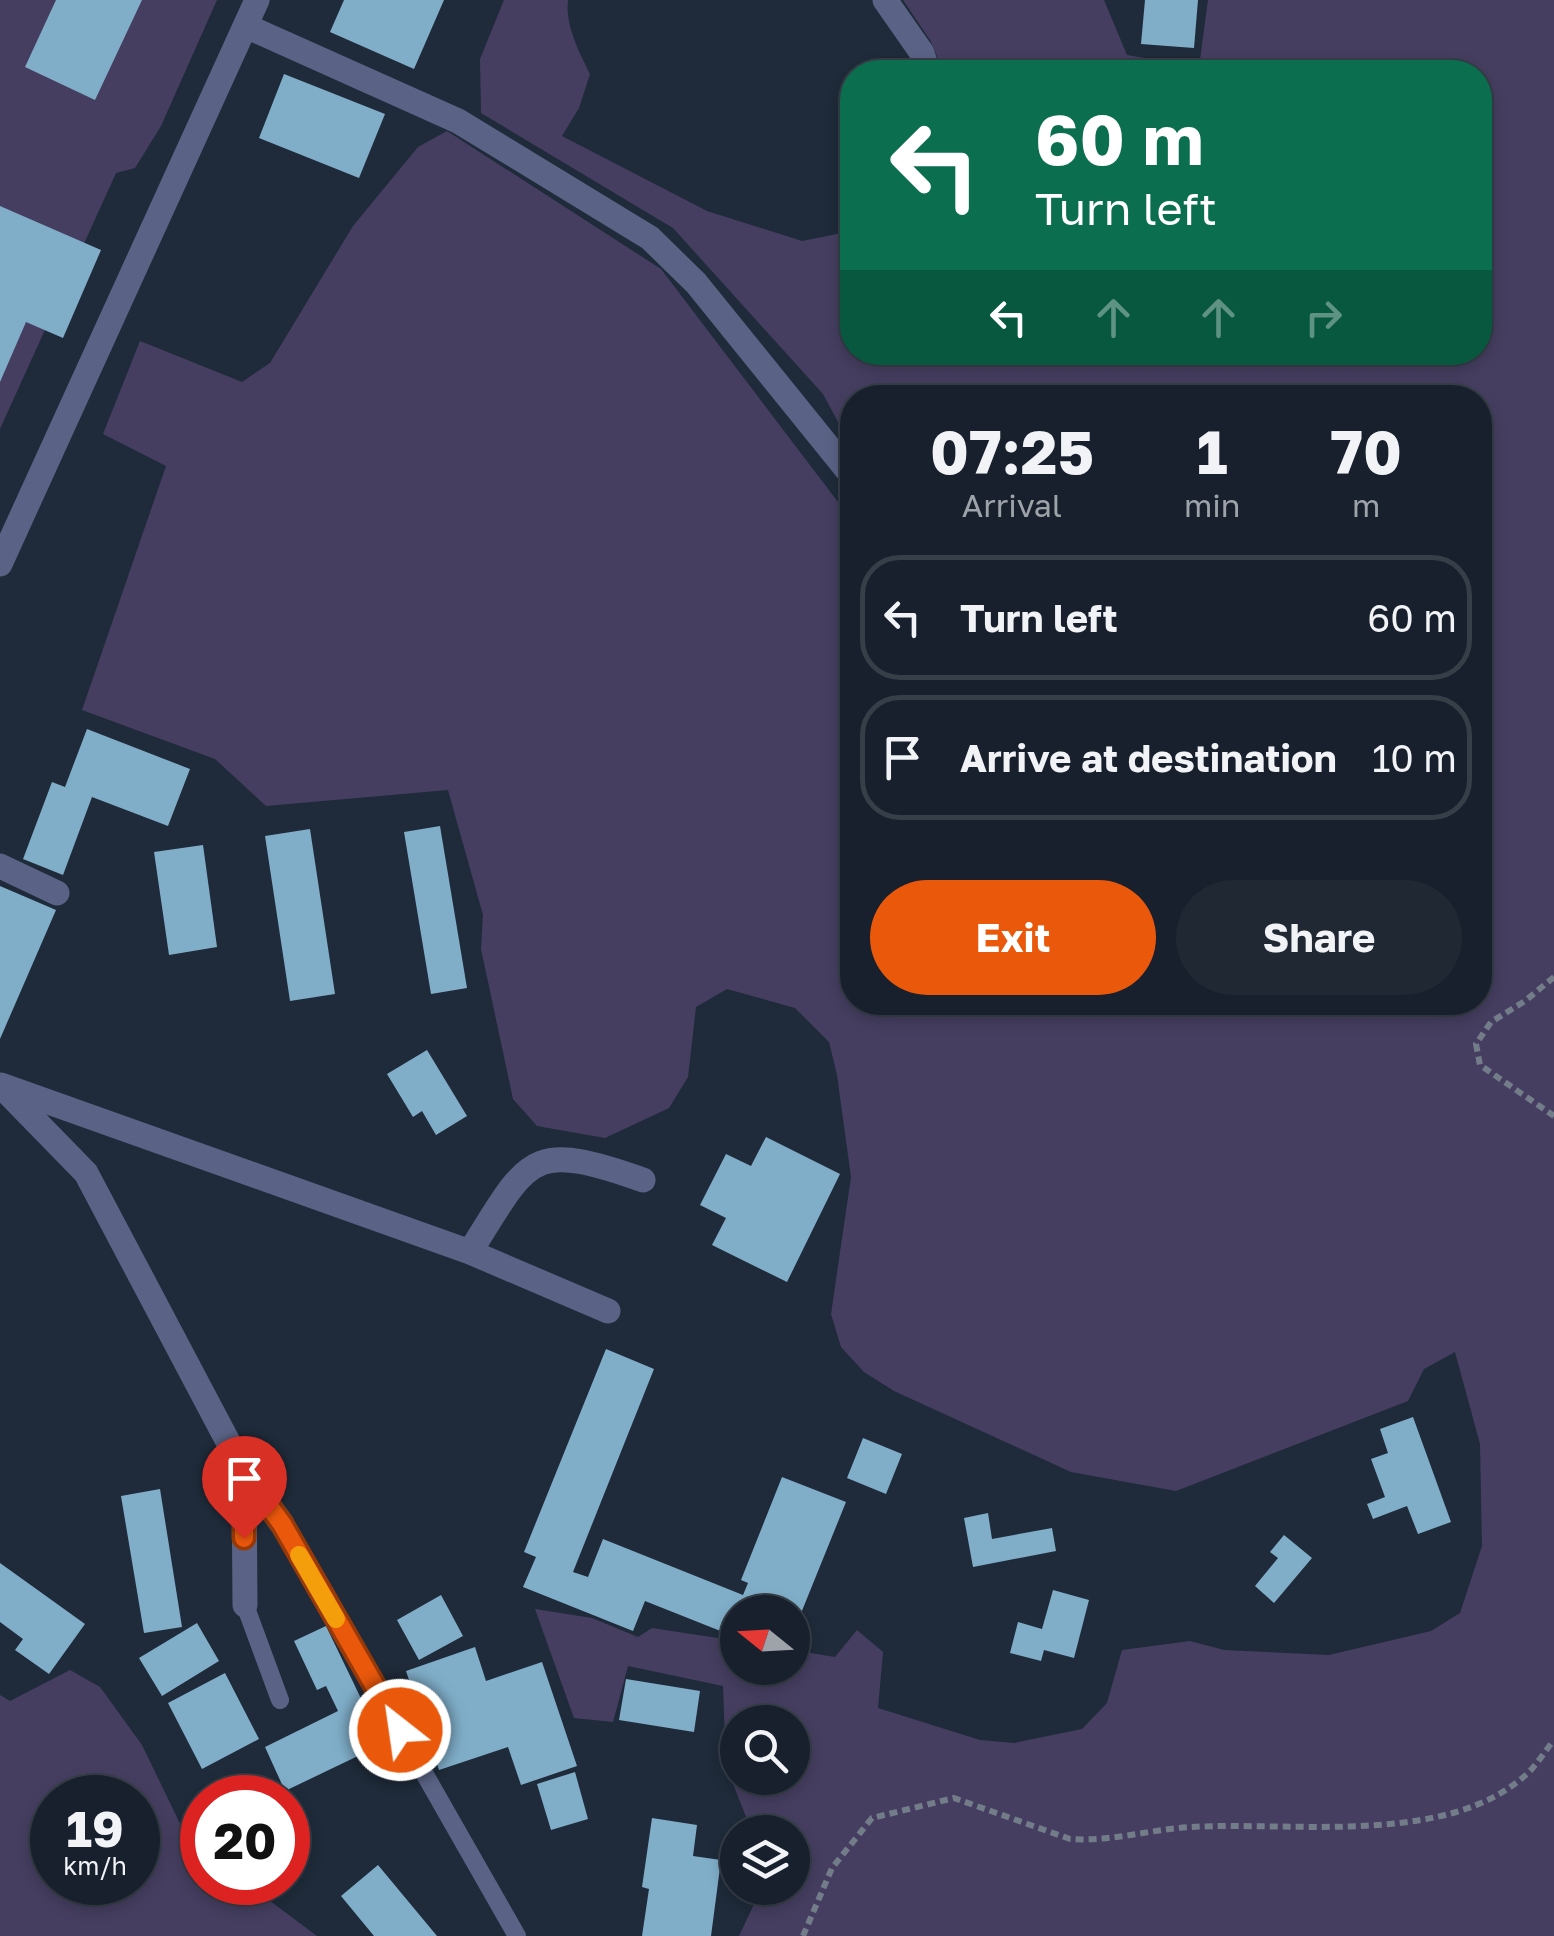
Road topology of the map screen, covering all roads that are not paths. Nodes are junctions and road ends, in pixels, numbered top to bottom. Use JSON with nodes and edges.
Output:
{"nodes":[{"id":1,"x":257,"y":0,"type":"edge"},
{"id":2,"x":885,"y":0,"type":"edge"},
{"id":3,"x":246,"y":26,"type":"junction"},
{"id":4,"x":924,"y":60,"type":"edge"},
{"id":5,"x":840,"y":461,"type":"edge"},
{"id":6,"x":0,"y":564,"type":"edge"},
{"id":7,"x":0,"y":866,"type":"edge"},
{"id":8,"x":57,"y":894,"type":"dead end"},
{"id":9,"x":0,"y":1085,"type":"edge"},
{"id":10,"x":644,"y":1180,"type":"dead end"},
{"id":11,"x":470,"y":1252,"type":"junction"},
{"id":12,"x":608,"y":1311,"type":"dead end"},
{"id":13,"x":244,"y":1472,"type":"junction"},
{"id":14,"x":282,"y":1524,"type":"joint"},
{"id":15,"x":244,"y":1605,"type":"joint"},
{"id":16,"x":280,"y":1700,"type":"dead end"},
{"id":17,"x":517,"y":1936,"type":"edge"}],
"edges":[{"from":1,"to":3,"type":"street"},
{"from":2,"to":4,"type":"street"},
{"from":3,"to":5,"type":"street"},
{"from":3,"to":6,"type":"street"},
{"from":7,"to":8,"type":"street"},
{"from":9,"to":11,"type":"street"},
{"from":9,"to":13,"type":"street"},
{"from":10,"to":11,"type":"street"},
{"from":11,"to":12,"type":"street"},
{"from":13,"to":14,"type":"street"},
{"from":13,"to":15,"type":"street"},
{"from":14,"to":17,"type":"lane"},
{"from":15,"to":16,"type":"lane"}]}
